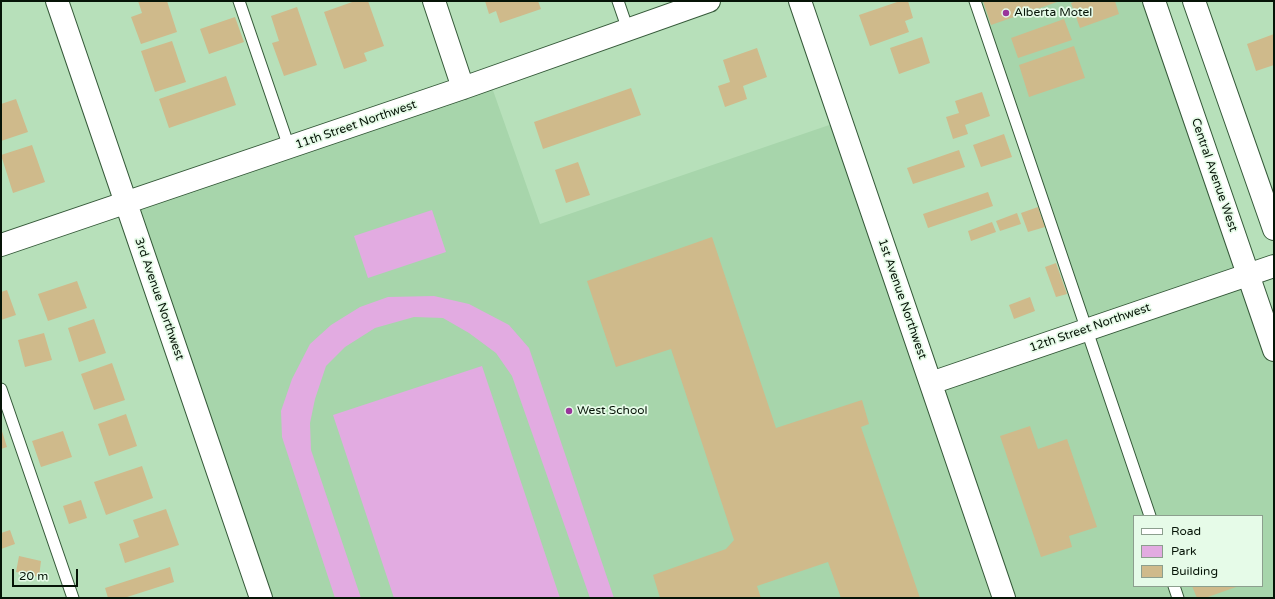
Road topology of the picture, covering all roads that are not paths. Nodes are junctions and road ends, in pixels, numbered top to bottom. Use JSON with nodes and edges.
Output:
{"nodes":[{"id":1,"x":57,"y":1,"type":"edge"},
{"id":2,"x":239,"y":1,"type":"edge"},
{"id":3,"x":434,"y":1,"type":"edge"},
{"id":4,"x":618,"y":1,"type":"edge"},
{"id":5,"x":709,"y":1,"type":"edge"},
{"id":6,"x":800,"y":1,"type":"edge"},
{"id":7,"x":975,"y":1,"type":"edge"},
{"id":8,"x":1154,"y":1,"type":"edge"},
{"id":9,"x":1194,"y":1,"type":"edge"},
{"id":10,"x":628,"y":30,"type":"junction"},
{"id":11,"x":463,"y":88,"type":"junction"},
{"id":12,"x":289,"y":147,"type":"junction"},
{"id":13,"x":126,"y":203,"type":"junction"},
{"id":14,"x":1274,"y":229,"type":"edge"},
{"id":15,"x":1,"y":245,"type":"edge"},
{"id":16,"x":1274,"y":266,"type":"edge"},
{"id":17,"x":1249,"y":275,"type":"junction"},
{"id":18,"x":1087,"y":329,"type":"junction"},
{"id":19,"x":1274,"y":350,"type":"edge"},
{"id":20,"x":931,"y":383,"type":"junction"},
{"id":21,"x":1,"y":388,"type":"edge"},
{"id":22,"x":1150,"y":515,"type":"edge"},
{"id":23,"x":1174,"y":587,"type":"edge"},
{"id":24,"x":72,"y":598,"type":"edge"},
{"id":25,"x":261,"y":598,"type":"edge"},
{"id":26,"x":1004,"y":598,"type":"edge"},
{"id":27,"x":1178,"y":598,"type":"edge"}],
"edges":[{"from":1,"to":13,"type":"main road","name":"3rd Avenue Northwest"},
{"from":2,"to":12,"type":"lane"},
{"from":3,"to":11,"type":"main road"},
{"from":4,"to":10,"type":"lane"},
{"from":5,"to":10,"type":"main road","name":"11th Street Northwest"},
{"from":6,"to":20,"type":"main road","name":"1st Avenue Northwest"},
{"from":7,"to":18,"type":"lane"},
{"from":8,"to":17,"type":"main road","name":"Central Avenue West"},
{"from":9,"to":14,"type":"main road"},
{"from":10,"to":11,"type":"main road","name":"11th Street Northwest"},
{"from":11,"to":12,"type":"main road","name":"11th Street Northwest"},
{"from":12,"to":13,"type":"main road","name":"11th Street Northwest"},
{"from":13,"to":15,"type":"main road","name":"11th Street Northwest"},
{"from":13,"to":25,"type":"main road","name":"3rd Avenue Northwest"},
{"from":16,"to":17,"type":"main road","name":"12th Street Northwest"},
{"from":17,"to":18,"type":"main road","name":"12th Street Northwest"},
{"from":17,"to":19,"type":"main road","name":"Central Avenue West"},
{"from":18,"to":20,"type":"main road","name":"12th Street Northwest"},
{"from":18,"to":22,"type":"lane"},
{"from":20,"to":26,"type":"main road","name":"1st Avenue Northwest"},
{"from":21,"to":24,"type":"lane"},
{"from":23,"to":27,"type":"lane"}]}
